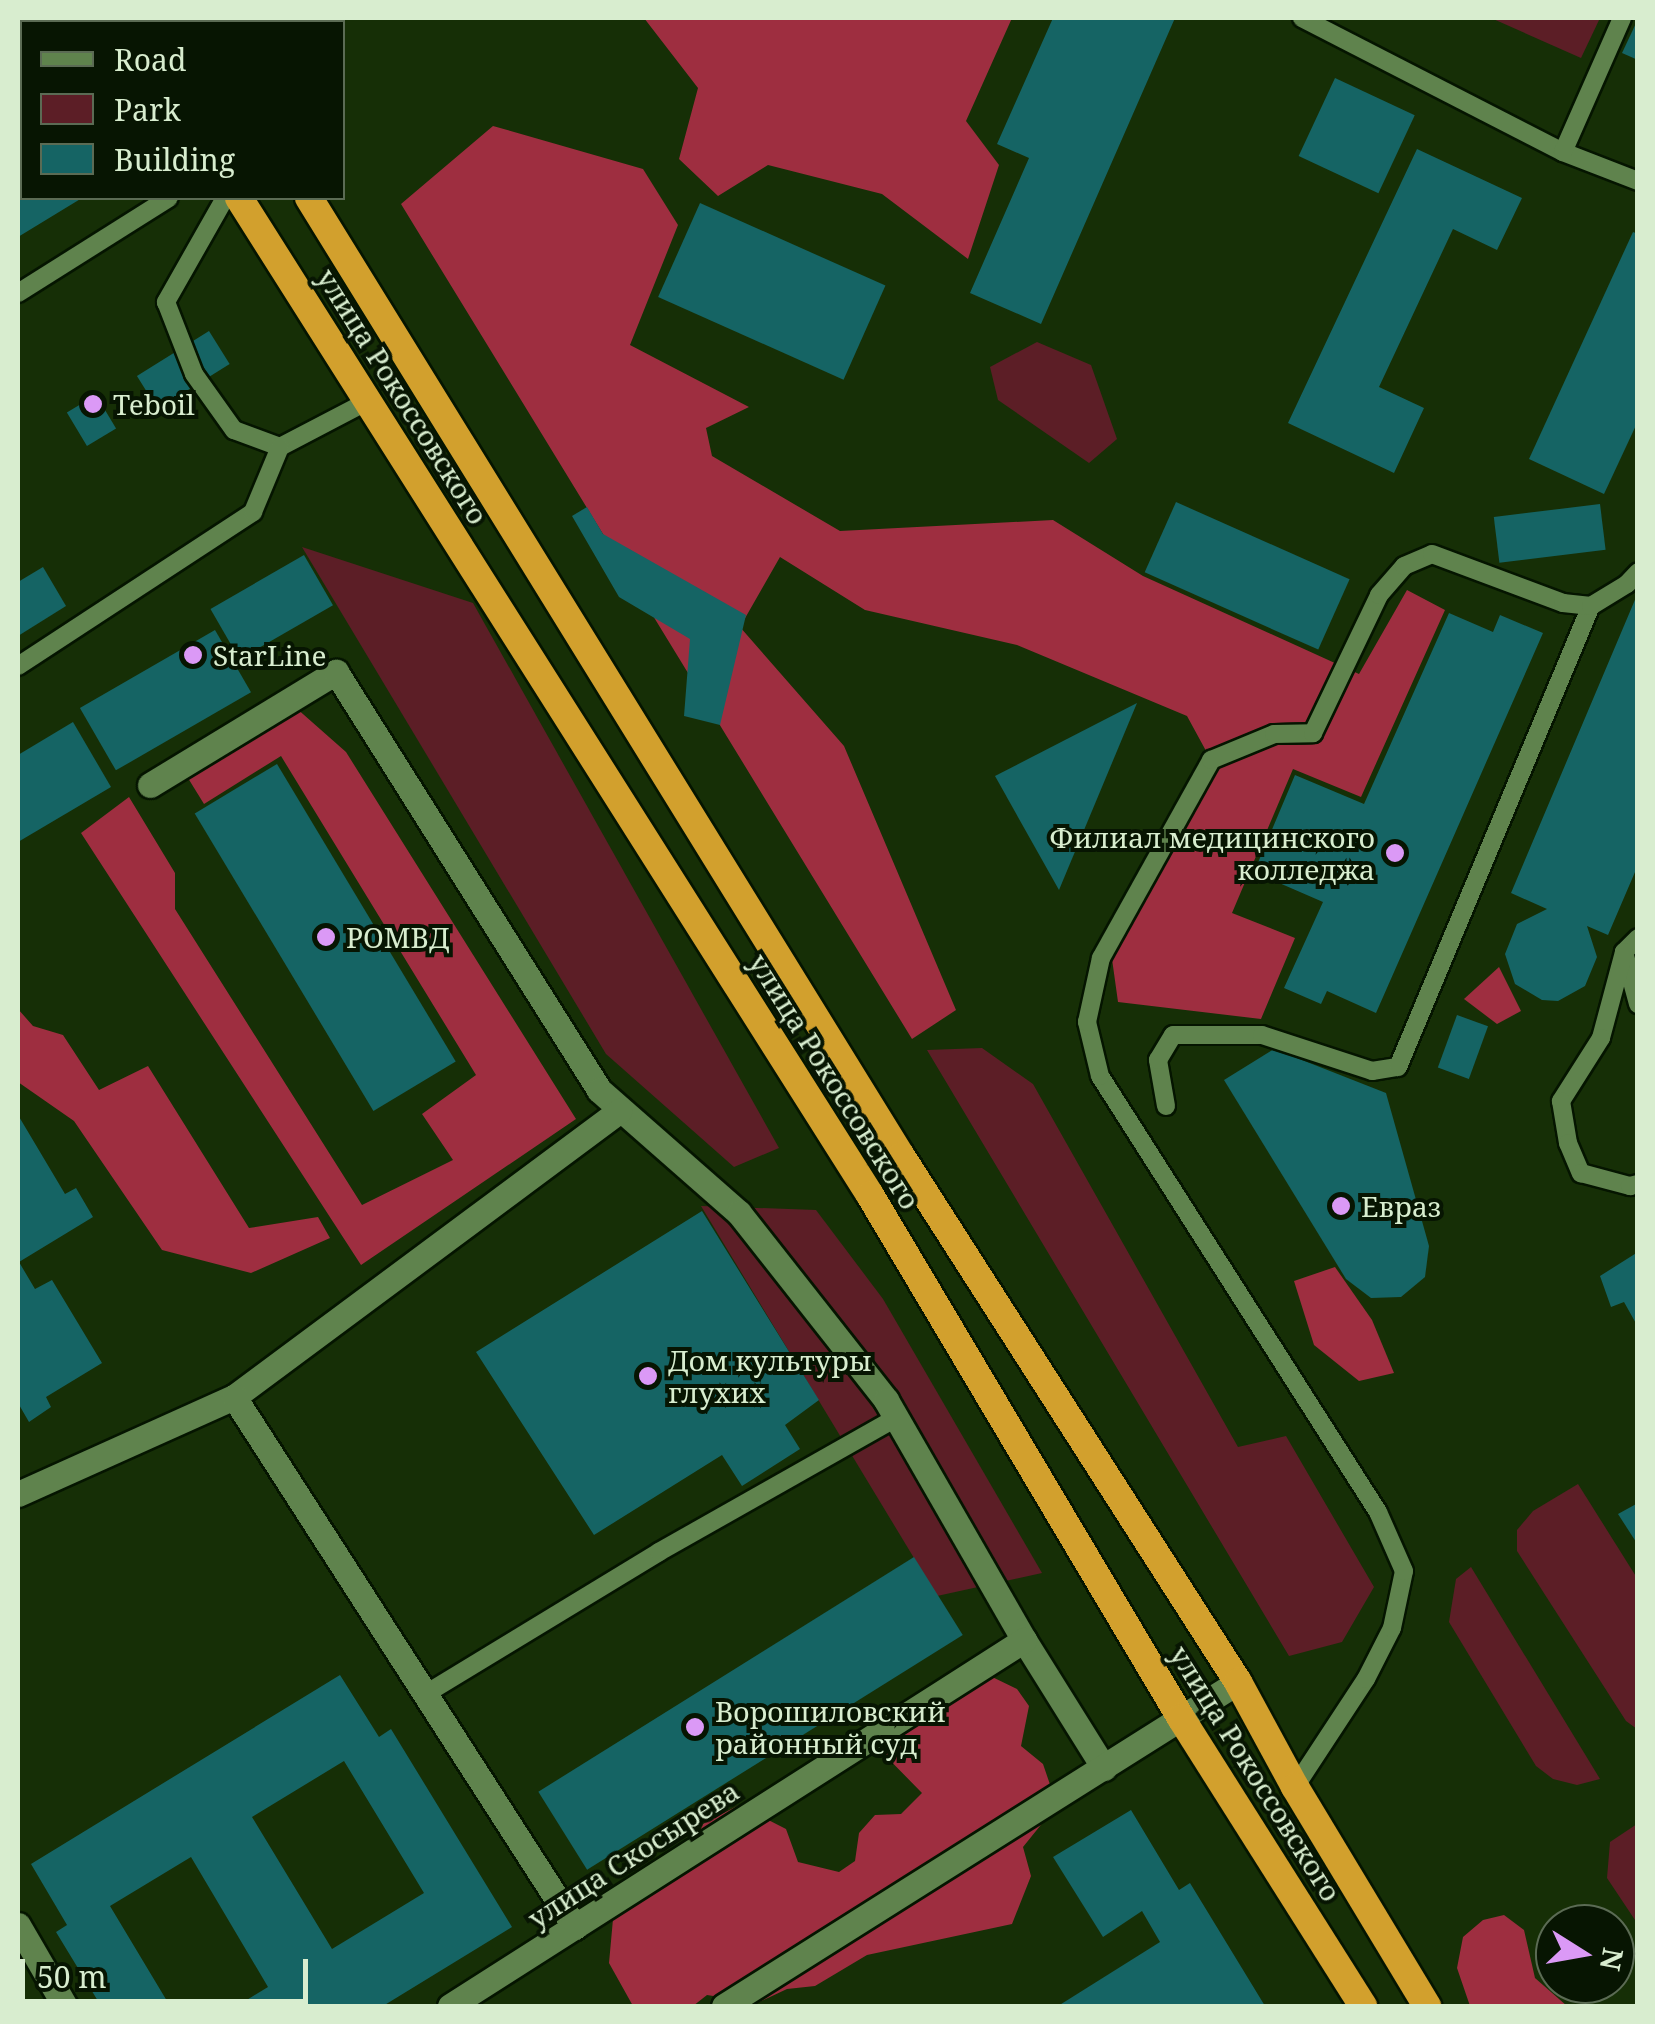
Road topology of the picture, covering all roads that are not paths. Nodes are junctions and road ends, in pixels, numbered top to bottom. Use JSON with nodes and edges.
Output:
{"nodes":[{"id":1,"x":52,"y":18,"type":"edge"},
{"id":2,"x":1302,"y":18,"type":"edge"},
{"id":3,"x":1622,"y":18,"type":"edge"},
{"id":4,"x":78,"y":20,"type":"edge"},
{"id":5,"x":1562,"y":152,"type":"junction"},
{"id":6,"x":1638,"y":181,"type":"edge"},
{"id":7,"x":165,"y":200,"type":"edge"},
{"id":8,"x":224,"y":200,"type":"edge"},
{"id":9,"x":240,"y":200,"type":"edge"},
{"id":10,"x":309,"y":200,"type":"edge"},
{"id":11,"x":18,"y":293,"type":"edge"},
{"id":12,"x":368,"y":401,"type":"junction"},
{"id":13,"x":280,"y":447,"type":"junction"},
{"id":14,"x":1638,"y":572,"type":"edge"},
{"id":15,"x":1591,"y":606,"type":"junction"},
{"id":16,"x":18,"y":666,"type":"edge"},
{"id":17,"x":150,"y":784,"type":"dead end"},
{"id":18,"x":1631,"y":945,"type":"edge"},
{"id":19,"x":1638,"y":1004,"type":"edge"},
{"id":20,"x":1166,"y":1106,"type":"dead end"},
{"id":21,"x":619,"y":1110,"type":"junction"},
{"id":22,"x":1638,"y":1184,"type":"edge"},
{"id":23,"x":234,"y":1397,"type":"junction"},
{"id":24,"x":896,"y":1418,"type":"junction"},
{"id":25,"x":18,"y":1494,"type":"edge"},
{"id":26,"x":1024,"y":1640,"type":"junction"},
{"id":27,"x":1238,"y":1682,"type":"junction"},
{"id":28,"x":424,"y":1695,"type":"junction"},
{"id":29,"x":1182,"y":1718,"type":"junction"},
{"id":30,"x":1104,"y":1768,"type":"junction"},
{"id":31,"x":1295,"y":1787,"type":"junction"},
{"id":32,"x":18,"y":1924,"type":"edge"},
{"id":33,"x":575,"y":1927,"type":"junction"},
{"id":34,"x":65,"y":2006,"type":"edge"},
{"id":35,"x":450,"y":2006,"type":"edge"},
{"id":36,"x":724,"y":2006,"type":"edge"},
{"id":37,"x":1363,"y":2006,"type":"edge"},
{"id":38,"x":1428,"y":2006,"type":"edge"}],
"edges":[{"from":1,"to":4,"type":"lane"},
{"from":2,"to":5,"type":"lane"},
{"from":3,"to":5,"type":"lane"},
{"from":5,"to":6,"type":"lane"},
{"from":7,"to":11,"type":"lane"},
{"from":8,"to":13,"type":"lane"},
{"from":9,"to":12,"type":"highway","name":"улица Рокоссовского"},
{"from":10,"to":27,"type":"highway","name":"улица Рокоссовского"},
{"from":12,"to":13,"type":"lane"},
{"from":12,"to":29,"type":"highway","name":"улица Рокоссовского"},
{"from":13,"to":16,"type":"lane"},
{"from":14,"to":15,"type":"lane"},
{"from":15,"to":20,"type":"lane"},
{"from":15,"to":31,"type":"lane"},
{"from":17,"to":21,"type":"street"},
{"from":18,"to":19,"type":"lane"},
{"from":18,"to":22,"type":"lane"},
{"from":21,"to":23,"type":"street"},
{"from":21,"to":24,"type":"street"},
{"from":23,"to":25,"type":"street"},
{"from":23,"to":28,"type":"street"},
{"from":24,"to":26,"type":"street"},
{"from":24,"to":28,"type":"lane"},
{"from":26,"to":30,"type":"street"},
{"from":26,"to":33,"type":"street","name":"улица Скосырева"},
{"from":27,"to":29,"type":"street"},
{"from":27,"to":31,"type":"highway","name":"улица Рокоссовского"},
{"from":28,"to":33,"type":"street"},
{"from":29,"to":30,"type":"street"},
{"from":29,"to":37,"type":"highway","name":"улица Рокоссовского"},
{"from":30,"to":36,"type":"street"},
{"from":31,"to":38,"type":"highway","name":"улица Рокоссовского"},
{"from":32,"to":34,"type":"street"},
{"from":33,"to":35,"type":"street","name":"улица Скосырева"}]}
